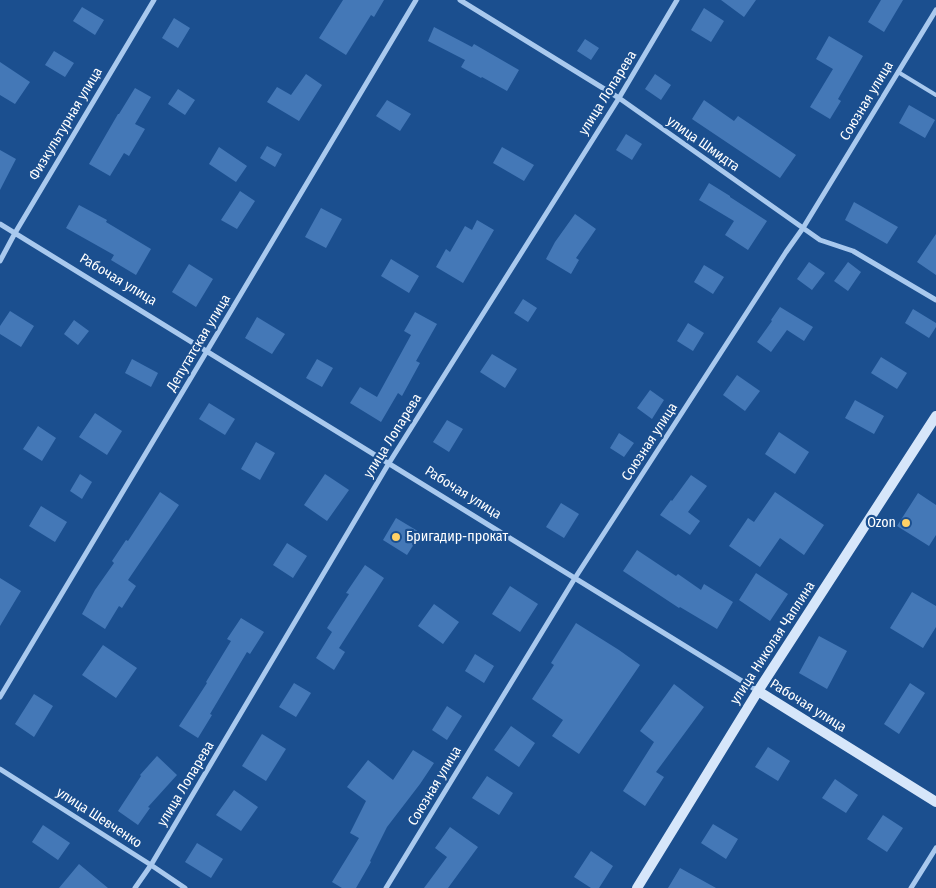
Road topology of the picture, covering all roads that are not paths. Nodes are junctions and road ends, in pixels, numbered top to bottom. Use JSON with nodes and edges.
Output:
{"nodes":[{"id":1,"x":154,"y":0,"type":"edge"},
{"id":2,"x":416,"y":0,"type":"edge"},
{"id":3,"x":460,"y":0,"type":"edge"},
{"id":4,"x":677,"y":0,"type":"edge"},
{"id":5,"x":936,"y":10,"type":"edge"},
{"id":6,"x":898,"y":72,"type":"junction"},
{"id":7,"x":936,"y":95,"type":"edge"},
{"id":8,"x":619,"y":98,"type":"junction"},
{"id":9,"x":0,"y":224,"type":"edge"},
{"id":10,"x":802,"y":228,"type":"junction"},
{"id":11,"x":15,"y":233,"type":"junction"},
{"id":12,"x":0,"y":261,"type":"edge"},
{"id":13,"x":936,"y":300,"type":"edge"},
{"id":14,"x":208,"y":351,"type":"junction"},
{"id":15,"x":936,"y":416,"type":"edge"},
{"id":16,"x":389,"y":463,"type":"junction"},
{"id":17,"x":575,"y":578,"type":"junction"},
{"id":18,"x":758,"y":691,"type":"junction"},
{"id":19,"x":0,"y":697,"type":"edge"},
{"id":20,"x":0,"y":769,"type":"edge"},
{"id":21,"x":936,"y":802,"type":"edge"},
{"id":22,"x":936,"y":848,"type":"edge"},
{"id":23,"x":151,"y":865,"type":"junction"},
{"id":24,"x":135,"y":888,"type":"edge"},
{"id":25,"x":185,"y":888,"type":"edge"},
{"id":26,"x":386,"y":888,"type":"edge"},
{"id":27,"x":637,"y":888,"type":"edge"},
{"id":28,"x":911,"y":888,"type":"edge"}],
"edges":[{"from":1,"to":11,"type":"street","name":"Физкультурная улица"},
{"from":2,"to":14,"type":"street","name":"Депутатская улица"},
{"from":3,"to":8,"type":"street","name":"улица Шмидта"},
{"from":4,"to":8,"type":"street","name":"улица Лопарева"},
{"from":5,"to":6,"type":"street","name":"Союзная улица"},
{"from":6,"to":7,"type":"lane"},
{"from":6,"to":10,"type":"street","name":"Союзная улица"},
{"from":8,"to":10,"type":"street","name":"улица Шмидта"},
{"from":8,"to":16,"type":"street","name":"улица Лопарева"},
{"from":9,"to":11,"type":"street","name":"Рабочая улица"},
{"from":10,"to":13,"type":"street","name":"улица Шмидта"},
{"from":10,"to":17,"type":"street","name":"Союзная улица"},
{"from":11,"to":12,"type":"street","name":"Физкультурная улица"},
{"from":11,"to":14,"type":"street","name":"Рабочая улица"},
{"from":14,"to":16,"type":"street","name":"Рабочая улица"},
{"from":14,"to":19,"type":"street","name":"Депутатская улица"},
{"from":15,"to":18,"type":"street","name":"улица Николая Чаплина"},
{"from":16,"to":17,"type":"street","name":"Рабочая улица"},
{"from":16,"to":23,"type":"street","name":"улица Лопарева"},
{"from":17,"to":18,"type":"street","name":"Рабочая улица"},
{"from":17,"to":26,"type":"street","name":"Союзная улица"},
{"from":18,"to":21,"type":"street","name":"Рабочая улица"},
{"from":18,"to":27,"type":"street","name":"улица Николая Чаплина"},
{"from":20,"to":23,"type":"street","name":"улица Шевченко"},
{"from":22,"to":28,"type":"street"},
{"from":23,"to":24,"type":"street","name":"улица Лопарева"},
{"from":23,"to":25,"type":"street","name":"улица Шевченко"}]}
